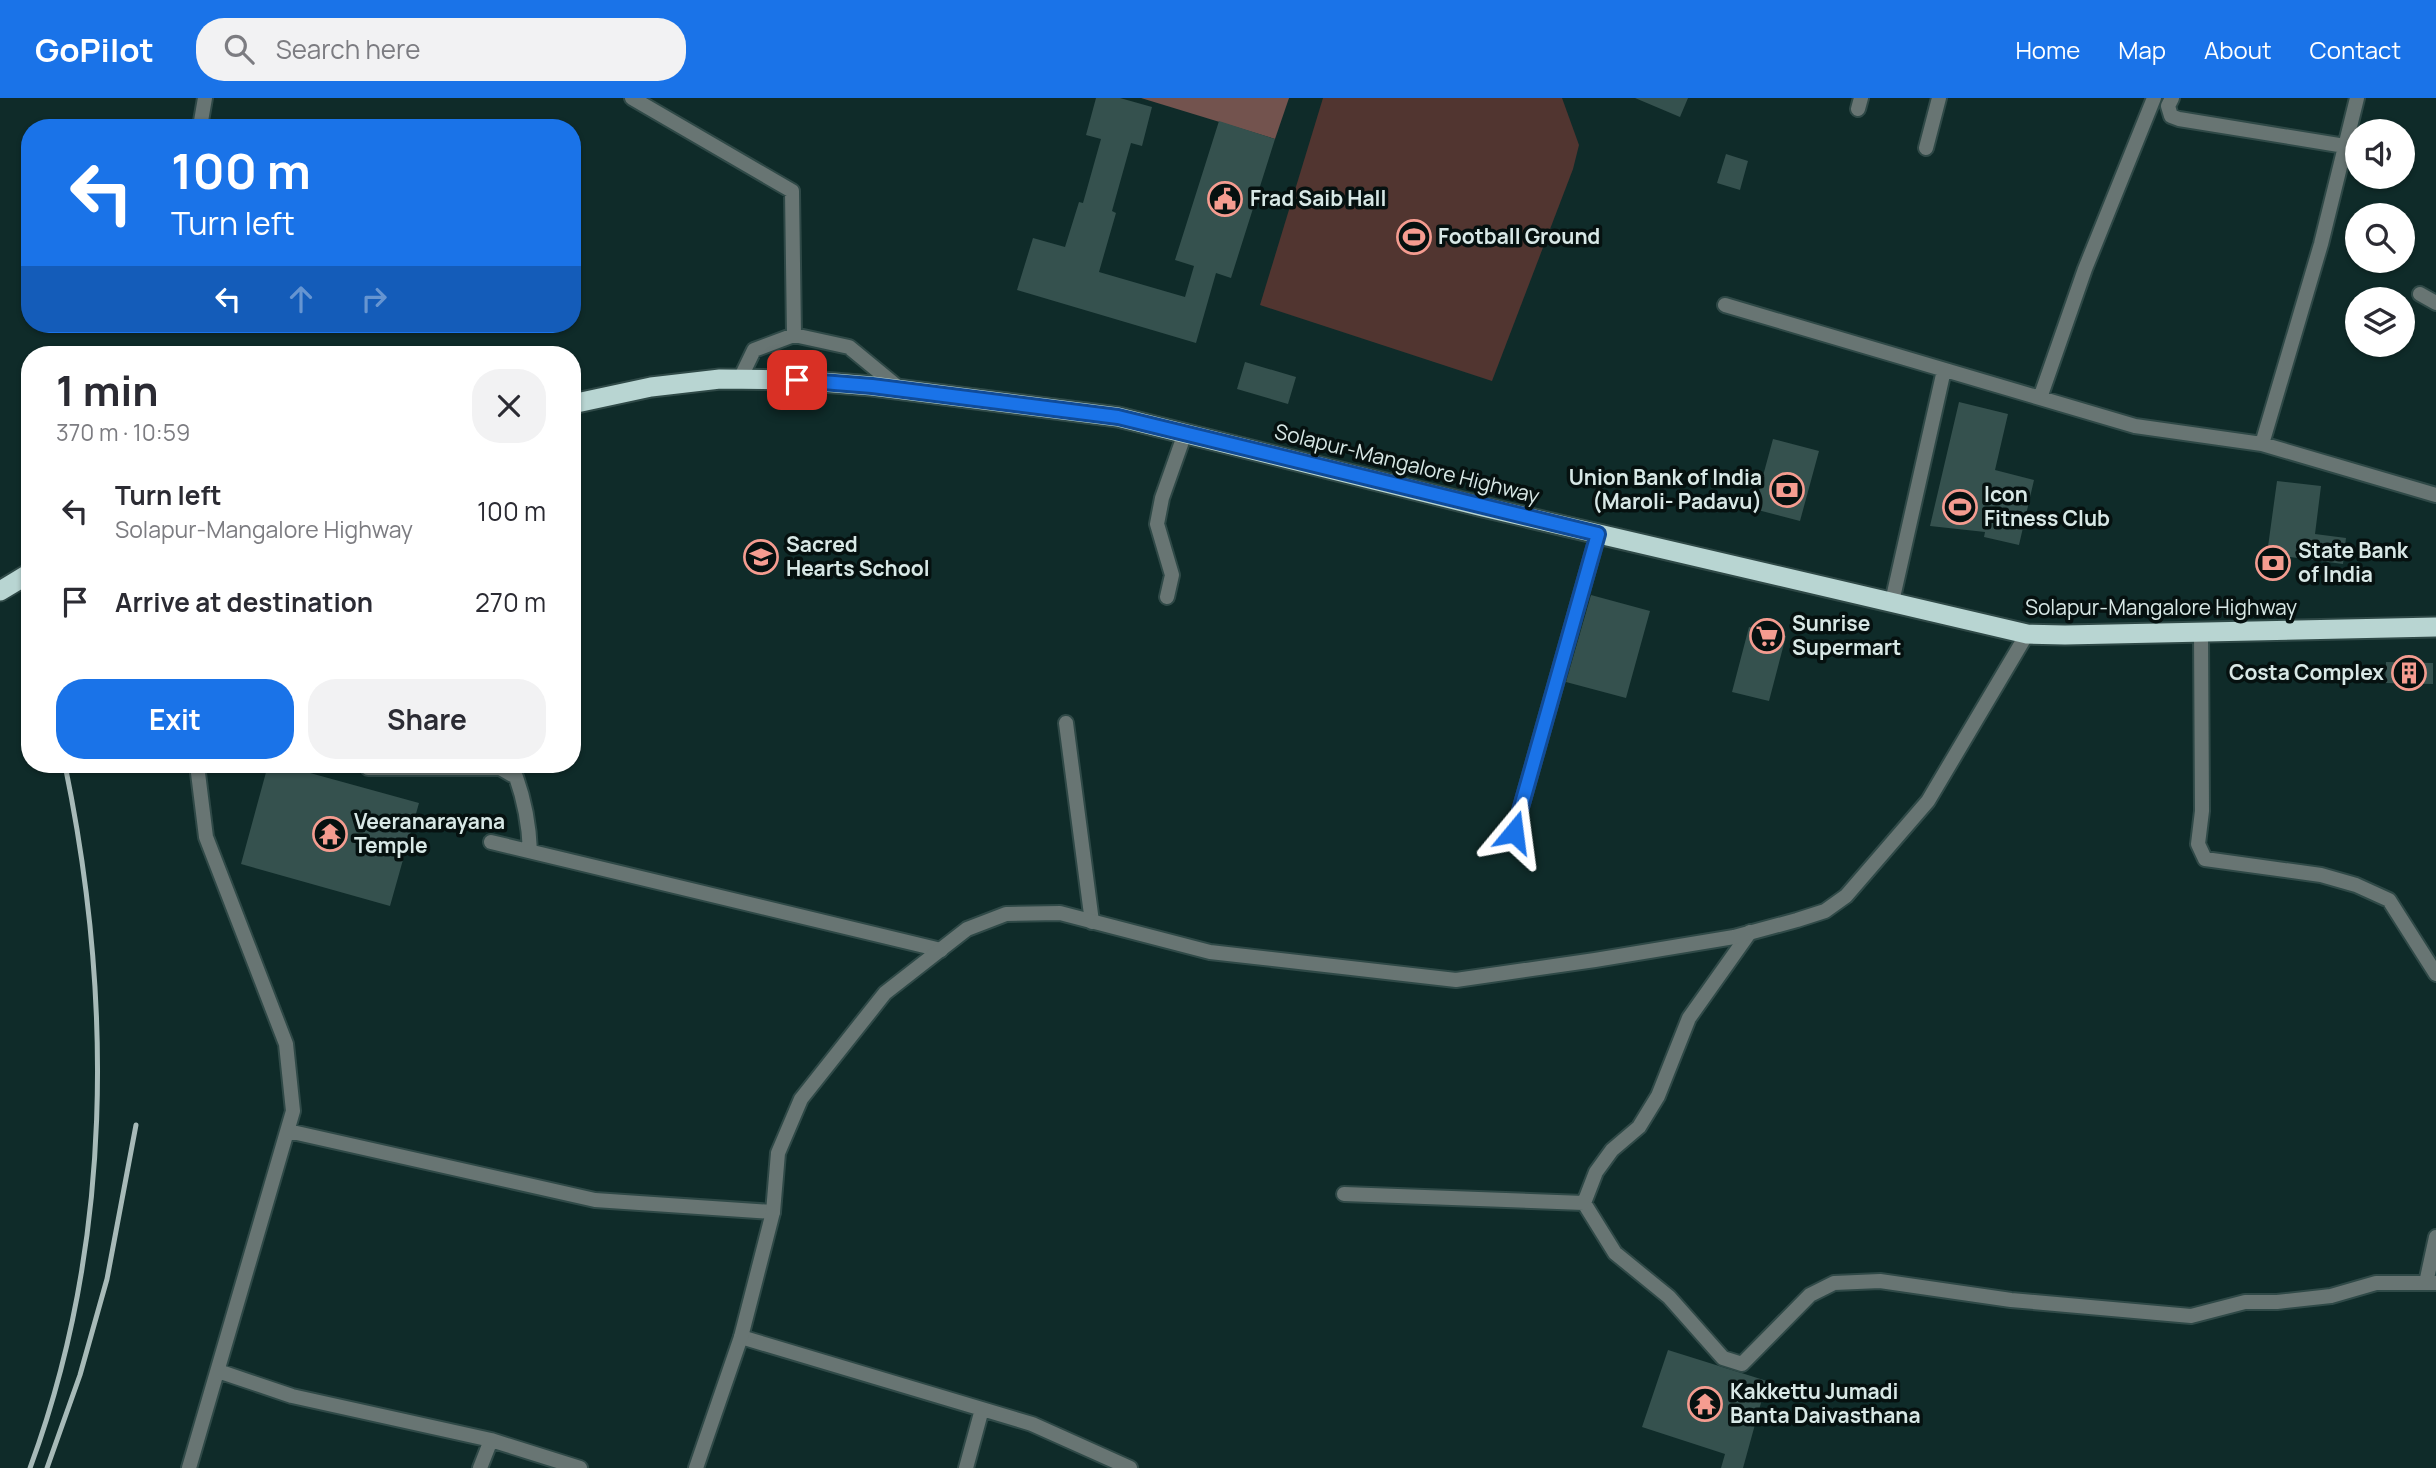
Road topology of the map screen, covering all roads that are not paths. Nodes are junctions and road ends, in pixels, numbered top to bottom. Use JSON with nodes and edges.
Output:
{"nodes":[{"id":1,"x":205,"y":98,"type":"edge"},
{"id":2,"x":632,"y":98,"type":"edge"},
{"id":3,"x":1940,"y":98,"type":"edge"},
{"id":4,"x":2154,"y":98,"type":"edge"},
{"id":5,"x":2172,"y":98,"type":"edge"},
{"id":6,"x":2357,"y":98,"type":"edge"},
{"id":7,"x":201,"y":119,"type":"edge"},
{"id":8,"x":2352,"y":119,"type":"edge"},
{"id":9,"x":2345,"y":146,"type":"joint"},
{"id":10,"x":1926,"y":148,"type":"dead end"},
{"id":11,"x":2420,"y":294,"type":"dead end"},
{"id":12,"x":2436,"y":303,"type":"edge"},
{"id":13,"x":1725,"y":305,"type":"dead end"},
{"id":14,"x":794,"y":335,"type":"junction"},
{"id":15,"x":1944,"y":370,"type":"junction"},
{"id":16,"x":740,"y":379,"type":"junction"},
{"id":17,"x":901,"y":390,"type":"junction"},
{"id":18,"x":2040,"y":398,"type":"junction"},
{"id":19,"x":581,"y":402,"type":"edge"},
{"id":20,"x":1185,"y":433,"type":"junction"},
{"id":21,"x":2262,"y":444,"type":"junction"},
{"id":22,"x":2436,"y":495,"type":"edge"},
{"id":23,"x":1598,"y":534,"type":"junction"},
{"id":24,"x":21,"y":578,"type":"edge"},
{"id":25,"x":0,"y":591,"type":"edge"},
{"id":26,"x":1167,"y":597,"type":"dead end"},
{"id":27,"x":1892,"y":602,"type":"junction"},
{"id":28,"x":2436,"y":626,"type":"edge"},
{"id":29,"x":2202,"y":632,"type":"junction"},
{"id":30,"x":2027,"y":634,"type":"junction"},
{"id":31,"x":1066,"y":723,"type":"dead end"},
{"id":32,"x":198,"y":773,"type":"edge"},
{"id":33,"x":509,"y":773,"type":"edge"},
{"id":34,"x":1514,"y":832,"type":"dead end"},
{"id":35,"x":491,"y":842,"type":"dead end"},
{"id":36,"x":530,"y":851,"type":"junction"},
{"id":37,"x":1093,"y":922,"type":"junction"},
{"id":38,"x":1750,"y":932,"type":"junction"},
{"id":39,"x":941,"y":950,"type":"junction"},
{"id":40,"x":2436,"y":974,"type":"edge"},
{"id":41,"x":288,"y":1131,"type":"junction"},
{"id":42,"x":1344,"y":1194,"type":"dead end"},
{"id":43,"x":1584,"y":1203,"type":"junction"},
{"id":44,"x":773,"y":1212,"type":"junction"},
{"id":45,"x":2436,"y":1237,"type":"edge"},
{"id":46,"x":2431,"y":1283,"type":"edge"},
{"id":47,"x":741,"y":1337,"type":"junction"},
{"id":48,"x":218,"y":1371,"type":"junction"},
{"id":49,"x":982,"y":1409,"type":"junction"},
{"id":50,"x":491,"y":1440,"type":"junction"},
{"id":51,"x":189,"y":1468,"type":"edge"},
{"id":52,"x":480,"y":1468,"type":"edge"},
{"id":53,"x":580,"y":1468,"type":"edge"},
{"id":54,"x":696,"y":1468,"type":"edge"},
{"id":55,"x":966,"y":1468,"type":"edge"},
{"id":56,"x":1130,"y":1468,"type":"edge"}],
"edges":[{"from":1,"to":7,"type":"street"},
{"from":2,"to":14,"type":"street"},
{"from":3,"to":10,"type":"street"},
{"from":4,"to":18,"type":"street"},
{"from":5,"to":9,"type":"street"},
{"from":6,"to":8,"type":"street"},
{"from":9,"to":21,"type":"street"},
{"from":11,"to":12,"type":"street"},
{"from":13,"to":15,"type":"street"},
{"from":14,"to":16,"type":"street"},
{"from":14,"to":17,"type":"street"},
{"from":15,"to":18,"type":"street"},
{"from":15,"to":27,"type":"street"},
{"from":16,"to":17,"type":"highway","name":"Solapur-Mangalore Highway"},
{"from":16,"to":19,"type":"highway","name":"Solapur-Mangalore Highway"},
{"from":17,"to":20,"type":"highway","name":"Solapur-Mangalore Highway"},
{"from":18,"to":21,"type":"street"},
{"from":20,"to":23,"type":"highway","name":"Solapur-Mangalore Highway"},
{"from":20,"to":26,"type":"street"},
{"from":21,"to":22,"type":"street"},
{"from":23,"to":27,"type":"highway","name":"Solapur-Mangalore Highway"},
{"from":23,"to":34,"type":"street"},
{"from":24,"to":25,"type":"highway"},
{"from":27,"to":30,"type":"highway","name":"Solapur-Mangalore Highway"},
{"from":28,"to":29,"type":"highway","name":"Solapur-Mangalore Highway"},
{"from":29,"to":30,"type":"highway","name":"Solapur-Mangalore Highway"},
{"from":29,"to":40,"type":"street"},
{"from":30,"to":38,"type":"street"},
{"from":31,"to":37,"type":"street"},
{"from":32,"to":41,"type":"street"},
{"from":33,"to":36,"type":"street"},
{"from":35,"to":36,"type":"street"},
{"from":36,"to":39,"type":"street"},
{"from":37,"to":38,"type":"street"},
{"from":37,"to":39,"type":"street"},
{"from":38,"to":43,"type":"street"},
{"from":39,"to":44,"type":"street"},
{"from":41,"to":44,"type":"street"},
{"from":41,"to":48,"type":"street"},
{"from":42,"to":43,"type":"street"},
{"from":43,"to":46,"type":"street"},
{"from":44,"to":47,"type":"street"},
{"from":45,"to":46,"type":"street"},
{"from":47,"to":49,"type":"street"},
{"from":47,"to":54,"type":"street"},
{"from":48,"to":50,"type":"street"},
{"from":48,"to":51,"type":"street"},
{"from":49,"to":55,"type":"street"},
{"from":49,"to":56,"type":"street"},
{"from":50,"to":52,"type":"street"},
{"from":50,"to":53,"type":"street"}]}
